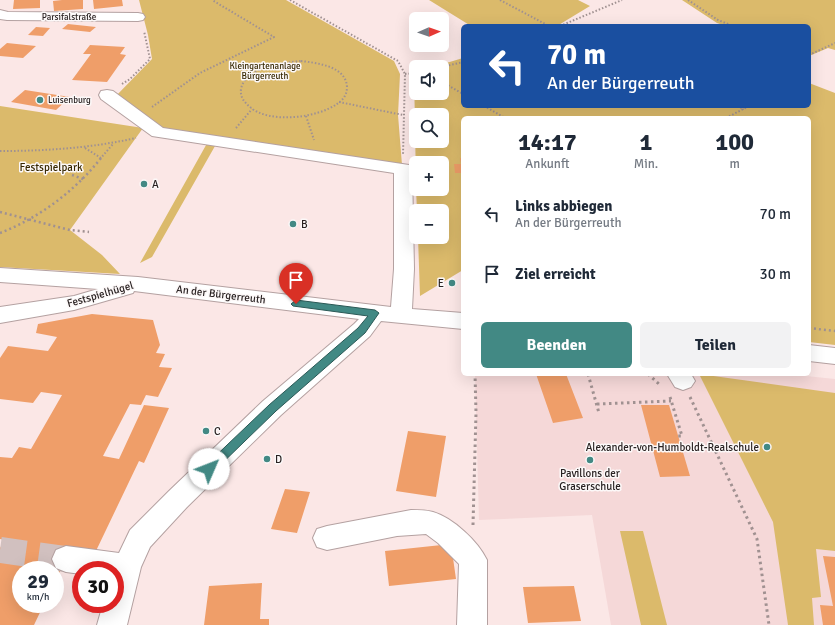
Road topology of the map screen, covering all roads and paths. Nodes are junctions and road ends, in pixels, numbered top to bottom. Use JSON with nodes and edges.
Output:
{"nodes":[{"id":1,"x":212,"y":0,"type":"edge"},
{"id":2,"x":290,"y":0,"type":"edge"},
{"id":3,"x":500,"y":0,"type":"edge"},
{"id":4,"x":622,"y":0,"type":"edge"},
{"id":5,"x":688,"y":0,"type":"edge"},
{"id":6,"x":0,"y":14,"type":"edge"},
{"id":7,"x":138,"y":17,"type":"joint"},
{"id":8,"x":545,"y":24,"type":"edge"},
{"id":9,"x":565,"y":24,"type":"edge"},
{"id":10,"x":728,"y":24,"type":"edge"},
{"id":11,"x":835,"y":43,"type":"edge"},
{"id":12,"x":830,"y":45,"type":"junction"},
{"id":13,"x":835,"y":47,"type":"edge"},
{"id":14,"x":811,"y":54,"type":"edge"},
{"id":15,"x":461,"y":63,"type":"edge"},
{"id":16,"x":449,"y":66,"type":"edge"},
{"id":17,"x":405,"y":74,"type":"junction"},
{"id":18,"x":409,"y":74,"type":"edge"},
{"id":19,"x":449,"y":86,"type":"edge"},
{"id":20,"x":461,"y":93,"type":"edge"},
{"id":21,"x":107,"y":95,"type":"joint"},
{"id":22,"x":339,"y":102,"type":"junction"},
{"id":23,"x":488,"y":108,"type":"edge"},
{"id":24,"x":252,"y":109,"type":"junction"},
{"id":25,"x":744,"y":109,"type":"edge"},
{"id":26,"x":403,"y":115,"type":"junction"},
{"id":27,"x":306,"y":116,"type":"junction"},
{"id":28,"x":502,"y":116,"type":"edge"},
{"id":29,"x":730,"y":116,"type":"edge"},
{"id":30,"x":158,"y":132,"type":"junction"},
{"id":31,"x":225,"y":142,"type":"junction"},
{"id":32,"x":113,"y":143,"type":"junction"},
{"id":33,"x":315,"y":145,"type":"dead end"},
{"id":34,"x":85,"y":148,"type":"junction"},
{"id":35,"x":0,"y":151,"type":"edge"},
{"id":36,"x":101,"y":158,"type":"junction"},
{"id":37,"x":403,"y":169,"type":"junction"},
{"id":38,"x":72,"y":175,"type":"dead end"},
{"id":39,"x":83,"y":179,"type":"junction"},
{"id":40,"x":0,"y":212,"type":"edge"},
{"id":41,"x":29,"y":219,"type":"junction"},
{"id":42,"x":89,"y":232,"type":"dead end"},
{"id":43,"x":0,"y":233,"type":"edge"},
{"id":44,"x":0,"y":275,"type":"edge"},
{"id":45,"x":27,"y":278,"type":"junction"},
{"id":46,"x":138,"y":284,"type":"junction"},
{"id":47,"x":375,"y":313,"type":"junction"},
{"id":48,"x":0,"y":314,"type":"edge"},
{"id":49,"x":401,"y":316,"type":"junction"},
{"id":50,"x":461,"y":321,"type":"edge"},
{"id":51,"x":811,"y":328,"type":"edge"},
{"id":52,"x":835,"y":331,"type":"edge"},
{"id":53,"x":811,"y":353,"type":"edge"},
{"id":54,"x":835,"y":356,"type":"edge"},
{"id":55,"x":475,"y":376,"type":"edge"},
{"id":56,"x":589,"y":376,"type":"edge"},
{"id":57,"x":681,"y":377,"type":"edge"},
{"id":58,"x":671,"y":401,"type":"junction"},
{"id":59,"x":597,"y":404,"type":"junction"},
{"id":60,"x":599,"y":413,"type":"dead end"},
{"id":61,"x":678,"y":436,"type":"dead end"},
{"id":62,"x":328,"y":538,"type":"dead end"},
{"id":63,"x":66,"y":559,"type":"tunnel mouth"},
{"id":64,"x":473,"y":560,"type":"junction"},
{"id":65,"x":127,"y":567,"type":"junction"},
{"id":66,"x":112,"y":625,"type":"edge"},
{"id":67,"x":472,"y":625,"type":"edge"},
{"id":68,"x":769,"y":625,"type":"edge"}],
"edges":[{"from":1,"to":30,"type":"path"},
{"from":2,"to":17,"type":"path"},
{"from":3,"to":8,"type":"path"},
{"from":4,"to":9,"type":"path"},
{"from":5,"to":10,"type":"path"},
{"from":6,"to":7,"type":"street","name":"Parsifalstraße"},
{"from":7,"to":21,"type":"path"},
{"from":11,"to":12,"type":"path"},
{"from":12,"to":13,"type":"path"},
{"from":12,"to":14,"type":"path"},
{"from":15,"to":16,"type":"path"},
{"from":17,"to":18,"type":"path"},
{"from":17,"to":26,"type":"path"},
{"from":19,"to":20,"type":"path"},
{"from":21,"to":30,"type":"street"},
{"from":22,"to":24,"type":"path"},
{"from":22,"to":26,"type":"path"},
{"from":22,"to":27,"type":"path"},
{"from":23,"to":28,"type":"path"},
{"from":24,"to":27,"type":"path"},
{"from":24,"to":31,"type":"path"},
{"from":25,"to":29,"type":"path"},
{"from":26,"to":37,"type":"path"},
{"from":27,"to":33,"type":"path"},
{"from":30,"to":31,"type":"street"},
{"from":30,"to":32,"type":"path"},
{"from":31,"to":37,"type":"street"},
{"from":32,"to":34,"type":"path"},
{"from":32,"to":36,"type":"path"},
{"from":34,"to":35,"type":"path"},
{"from":34,"to":36,"type":"path"},
{"from":36,"to":39,"type":"path"},
{"from":37,"to":49,"type":"street"},
{"from":38,"to":39,"type":"path"},
{"from":39,"to":41,"type":"path"},
{"from":40,"to":41,"type":"path"},
{"from":41,"to":42,"type":"path"},
{"from":41,"to":43,"type":"path"},
{"from":44,"to":45,"type":"street","name":"Festspielhügel"},
{"from":45,"to":46,"type":"street","name":"Festspielhügel"},
{"from":45,"to":48,"type":"street"},
{"from":46,"to":47,"type":"street","name":"An der Bürgerreuth"},
{"from":46,"to":48,"type":"street","name":"Festspielhügel"},
{"from":47,"to":49,"type":"street","name":"An der Bürgerreuth"},
{"from":47,"to":65,"type":"street"},
{"from":49,"to":50,"type":"street","name":"An der Bürgerreuth"},
{"from":51,"to":52,"type":"path"},
{"from":53,"to":54,"type":"street"},
{"from":55,"to":64,"type":"path"},
{"from":56,"to":59,"type":"path"},
{"from":57,"to":58,"type":"path"},
{"from":57,"to":68,"type":"path"},
{"from":58,"to":59,"type":"path"},
{"from":58,"to":61,"type":"path"},
{"from":59,"to":60,"type":"path"},
{"from":62,"to":64,"type":"street"},
{"from":63,"to":65,"type":"street"},
{"from":64,"to":67,"type":"street"},
{"from":65,"to":66,"type":"street"}]}
